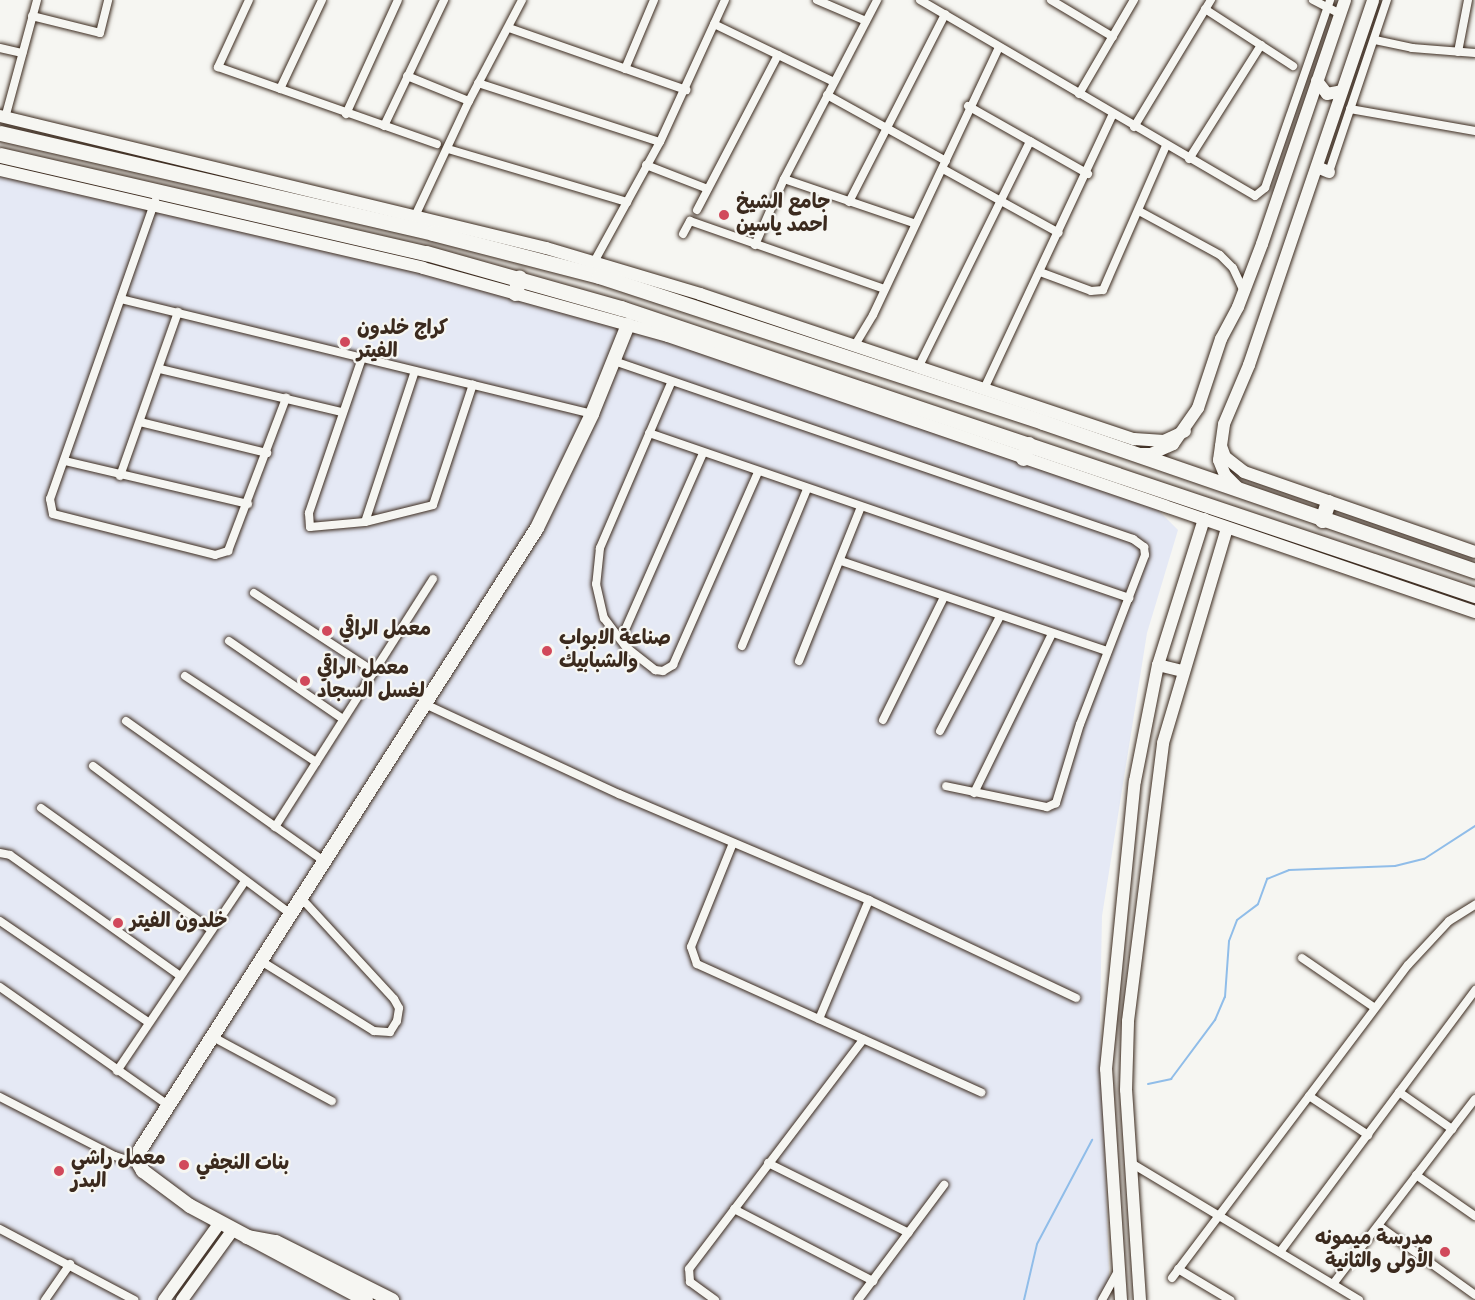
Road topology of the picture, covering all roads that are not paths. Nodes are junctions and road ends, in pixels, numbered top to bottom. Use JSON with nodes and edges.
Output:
{"nodes":[{"id":1,"x":37,"y":0,"type":"edge"},
{"id":2,"x":108,"y":0,"type":"edge"},
{"id":3,"x":249,"y":0,"type":"edge"},
{"id":4,"x":322,"y":0,"type":"edge"},
{"id":5,"x":398,"y":0,"type":"edge"},
{"id":6,"x":444,"y":0,"type":"edge"},
{"id":7,"x":522,"y":0,"type":"edge"},
{"id":8,"x":652,"y":0,"type":"edge"},
{"id":9,"x":725,"y":0,"type":"edge"},
{"id":10,"x":817,"y":0,"type":"edge"},
{"id":11,"x":877,"y":0,"type":"edge"},
{"id":12,"x":920,"y":0,"type":"edge"},
{"id":13,"x":1051,"y":0,"type":"edge"},
{"id":14,"x":1134,"y":0,"type":"edge"},
{"id":15,"x":1211,"y":0,"type":"edge"},
{"id":16,"x":1313,"y":0,"type":"edge"},
{"id":17,"x":1345,"y":0,"type":"edge"},
{"id":18,"x":1373,"y":0,"type":"edge"},
{"id":19,"x":1388,"y":0,"type":"edge"},
{"id":20,"x":1468,"y":0,"type":"edge"},
{"id":21,"x":930,"y":3,"type":"edge"},
{"id":22,"x":1329,"y":4,"type":"edge"},
{"id":23,"x":1205,"y":9,"type":"junction"},
{"id":24,"x":945,"y":14,"type":"junction"},
{"id":25,"x":1340,"y":14,"type":"junction"},
{"id":26,"x":32,"y":16,"type":"junction"},
{"id":27,"x":866,"y":21,"type":"junction"},
{"id":28,"x":714,"y":24,"type":"junction"},
{"id":29,"x":509,"y":28,"type":"junction"},
{"id":30,"x":1113,"y":37,"type":"junction"},
{"id":31,"x":1375,"y":40,"type":"junction"},
{"id":32,"x":1261,"y":45,"type":"junction"},
{"id":33,"x":999,"y":46,"type":"junction"},
{"id":34,"x":0,"y":48,"type":"edge"},
{"id":35,"x":1458,"y":52,"type":"junction"},
{"id":36,"x":22,"y":53,"type":"junction"},
{"id":37,"x":1475,"y":53,"type":"edge"},
{"id":38,"x":778,"y":55,"type":"junction"},
{"id":39,"x":1293,"y":66,"type":"dead end"},
{"id":40,"x":624,"y":69,"type":"junction"},
{"id":41,"x":407,"y":76,"type":"junction"},
{"id":42,"x":1317,"y":81,"type":"junction"},
{"id":43,"x":834,"y":82,"type":"junction"},
{"id":44,"x":478,"y":83,"type":"junction"},
{"id":45,"x":280,"y":89,"type":"junction"},
{"id":46,"x":686,"y":90,"type":"junction"},
{"id":47,"x":1342,"y":91,"type":"junction"},
{"id":48,"x":1079,"y":94,"type":"junction"},
{"id":49,"x":827,"y":95,"type":"junction"},
{"id":50,"x":469,"y":101,"type":"junction"},
{"id":51,"x":968,"y":106,"type":"junction"},
{"id":52,"x":1350,"y":109,"type":"junction"},
{"id":53,"x":346,"y":114,"type":"junction"},
{"id":54,"x":1113,"y":114,"type":"junction"},
{"id":55,"x":2,"y":122,"type":"edge"},
{"id":56,"x":384,"y":126,"type":"junction"},
{"id":57,"x":1134,"y":127,"type":"junction"},
{"id":58,"x":888,"y":128,"type":"junction"},
{"id":59,"x":1475,"y":130,"type":"edge"},
{"id":60,"x":1030,"y":141,"type":"junction"},
{"id":61,"x":660,"y":142,"type":"junction"},
{"id":62,"x":437,"y":144,"type":"dead end"},
{"id":63,"x":1167,"y":146,"type":"junction"},
{"id":64,"x":448,"y":149,"type":"junction"},
{"id":65,"x":0,"y":155,"type":"edge"},
{"id":66,"x":1189,"y":159,"type":"junction"},
{"id":67,"x":646,"y":165,"type":"junction"},
{"id":68,"x":944,"y":165,"type":"junction"},
{"id":69,"x":1317,"y":167,"type":"junction"},
{"id":70,"x":0,"y":170,"type":"edge"},
{"id":71,"x":1329,"y":172,"type":"joint"},
{"id":72,"x":1088,"y":174,"type":"junction"},
{"id":73,"x":784,"y":179,"type":"junction"},
{"id":74,"x":158,"y":189,"type":"junction"},
{"id":75,"x":708,"y":189,"type":"junction"},
{"id":76,"x":294,"y":193,"type":"junction"},
{"id":77,"x":1000,"y":201,"type":"junction"},
{"id":78,"x":627,"y":202,"type":"junction"},
{"id":79,"x":849,"y":202,"type":"junction"},
{"id":80,"x":155,"y":205,"type":"junction"},
{"id":81,"x":697,"y":210,"type":"dead end"},
{"id":82,"x":1139,"y":211,"type":"junction"},
{"id":83,"x":416,"y":214,"type":"junction"},
{"id":84,"x":916,"y":224,"type":"junction"},
{"id":85,"x":433,"y":233,"type":"junction"},
{"id":86,"x":1059,"y":233,"type":"junction"},
{"id":87,"x":683,"y":234,"type":"dead end"},
{"id":88,"x":755,"y":245,"type":"junction"},
{"id":89,"x":426,"y":253,"type":"junction"},
{"id":90,"x":544,"y":255,"type":"junction"},
{"id":91,"x":594,"y":262,"type":"junction"},
{"id":92,"x":1040,"y":272,"type":"junction"},
{"id":93,"x":519,"y":278,"type":"junction"},
{"id":94,"x":884,"y":289,"type":"junction"},
{"id":95,"x":1244,"y":292,"type":"junction"},
{"id":96,"x":515,"y":293,"type":"junction"},
{"id":97,"x":122,"y":300,"type":"junction"},
{"id":98,"x":697,"y":300,"type":"junction"},
{"id":99,"x":178,"y":312,"type":"junction"},
{"id":100,"x":622,"y":318,"type":"junction"},
{"id":101,"x":855,"y":345,"type":"junction"},
{"id":102,"x":362,"y":358,"type":"junction"},
{"id":103,"x":614,"y":361,"type":"junction"},
{"id":104,"x":919,"y":366,"type":"junction"},
{"id":105,"x":160,"y":369,"type":"junction"},
{"id":106,"x":415,"y":371,"type":"junction"},
{"id":107,"x":671,"y":383,"type":"junction"},
{"id":108,"x":473,"y":384,"type":"junction"},
{"id":109,"x":984,"y":389,"type":"junction"},
{"id":110,"x":286,"y":398,"type":"junction"},
{"id":111,"x":342,"y":412,"type":"junction"},
{"id":112,"x":592,"y":414,"type":"junction"},
{"id":113,"x":1045,"y":415,"type":"junction"},
{"id":114,"x":140,"y":422,"type":"junction"},
{"id":115,"x":1185,"y":431,"type":"junction"},
{"id":116,"x":649,"y":433,"type":"junction"},
{"id":117,"x":1220,"y":439,"type":"junction"},
{"id":118,"x":1026,"y":451,"type":"junction"},
{"id":119,"x":267,"y":453,"type":"junction"},
{"id":120,"x":703,"y":453,"type":"junction"},
{"id":121,"x":1136,"y":453,"type":"junction"},
{"id":122,"x":65,"y":461,"type":"junction"},
{"id":123,"x":758,"y":472,"type":"junction"},
{"id":124,"x":120,"y":476,"type":"junction"},
{"id":125,"x":1238,"y":488,"type":"junction"},
{"id":126,"x":807,"y":489,"type":"junction"},
{"id":127,"x":1328,"y":502,"type":"junction"},
{"id":128,"x":248,"y":504,"type":"junction"},
{"id":129,"x":861,"y":507,"type":"junction"},
{"id":130,"x":1204,"y":519,"type":"junction"},
{"id":131,"x":1322,"y":520,"type":"junction"},
{"id":132,"x":365,"y":522,"type":"junction"},
{"id":133,"x":1227,"y":528,"type":"junction"},
{"id":134,"x":1475,"y":552,"type":"edge"},
{"id":135,"x":1344,"y":559,"type":"junction"},
{"id":136,"x":841,"y":561,"type":"junction"},
{"id":137,"x":1475,"y":571,"type":"edge"},
{"id":138,"x":433,"y":579,"type":"dead end"},
{"id":139,"x":254,"y":593,"type":"dead end"},
{"id":140,"x":1475,"y":595,"type":"edge"},
{"id":141,"x":944,"y":597,"type":"junction"},
{"id":142,"x":1129,"y":598,"type":"junction"},
{"id":143,"x":1475,"y":612,"type":"edge"},
{"id":144,"x":1000,"y":616,"type":"junction"},
{"id":145,"x":1052,"y":634,"type":"junction"},
{"id":146,"x":621,"y":639,"type":"junction"},
{"id":147,"x":229,"y":641,"type":"dead end"},
{"id":148,"x":742,"y":646,"type":"dead end"},
{"id":149,"x":1107,"y":651,"type":"junction"},
{"id":150,"x":799,"y":661,"type":"dead end"},
{"id":151,"x":1158,"y":665,"type":"junction"},
{"id":152,"x":373,"y":671,"type":"junction"},
{"id":153,"x":1182,"y":671,"type":"junction"},
{"id":154,"x":185,"y":676,"type":"dead end"},
{"id":155,"x":424,"y":704,"type":"junction"},
{"id":156,"x":343,"y":719,"type":"junction"},
{"id":157,"x":883,"y":720,"type":"dead end"},
{"id":158,"x":126,"y":721,"type":"dead end"},
{"id":159,"x":940,"y":731,"type":"dead end"},
{"id":160,"x":316,"y":762,"type":"junction"},
{"id":161,"x":93,"y":766,"type":"dead end"},
{"id":162,"x":946,"y":786,"type":"dead end"},
{"id":163,"x":974,"y":792,"type":"junction"},
{"id":164,"x":41,"y":808,"type":"dead end"},
{"id":165,"x":275,"y":827,"type":"junction"},
{"id":166,"x":733,"y":843,"type":"junction"},
{"id":167,"x":0,"y":853,"type":"edge"},
{"id":168,"x":324,"y":861,"type":"junction"},
{"id":169,"x":245,"y":880,"type":"junction"},
{"id":170,"x":301,"y":898,"type":"junction"},
{"id":171,"x":869,"y":900,"type":"junction"},
{"id":172,"x":1475,"y":905,"type":"edge"},
{"id":173,"x":291,"y":914,"type":"junction"},
{"id":174,"x":0,"y":921,"type":"edge"},
{"id":175,"x":210,"y":930,"type":"junction"},
{"id":176,"x":1302,"y":958,"type":"dead end"},
{"id":177,"x":261,"y":961,"type":"junction"},
{"id":178,"x":180,"y":976,"type":"junction"},
{"id":179,"x":0,"y":987,"type":"edge"},
{"id":180,"x":1475,"y":990,"type":"edge"},
{"id":181,"x":1076,"y":998,"type":"dead end"},
{"id":182,"x":1375,"y":1008,"type":"junction"},
{"id":183,"x":819,"y":1019,"type":"junction"},
{"id":184,"x":148,"y":1022,"type":"junction"},
{"id":185,"x":213,"y":1037,"type":"junction"},
{"id":186,"x":863,"y":1040,"type":"junction"},
{"id":187,"x":117,"y":1071,"type":"junction"},
{"id":188,"x":981,"y":1092,"type":"dead end"},
{"id":189,"x":1400,"y":1092,"type":"junction"},
{"id":190,"x":1309,"y":1096,"type":"junction"},
{"id":191,"x":0,"y":1097,"type":"edge"},
{"id":192,"x":1475,"y":1099,"type":"edge"},
{"id":193,"x":332,"y":1101,"type":"dead end"},
{"id":194,"x":168,"y":1105,"type":"junction"},
{"id":195,"x":1452,"y":1128,"type":"junction"},
{"id":196,"x":1368,"y":1135,"type":"junction"},
{"id":197,"x":768,"y":1163,"type":"junction"},
{"id":198,"x":1131,"y":1163,"type":"junction"},
{"id":199,"x":139,"y":1164,"type":"junction"},
{"id":200,"x":1416,"y":1175,"type":"junction"},
{"id":201,"x":1113,"y":1183,"type":"junction"},
{"id":202,"x":944,"y":1185,"type":"dead end"},
{"id":203,"x":1132,"y":1186,"type":"junction"},
{"id":204,"x":734,"y":1209,"type":"junction"},
{"id":205,"x":1218,"y":1215,"type":"junction"},
{"id":206,"x":1475,"y":1216,"type":"edge"},
{"id":207,"x":219,"y":1224,"type":"junction"},
{"id":208,"x":1379,"y":1226,"type":"junction"},
{"id":209,"x":0,"y":1229,"type":"edge"},
{"id":210,"x":909,"y":1233,"type":"junction"},
{"id":211,"x":237,"y":1234,"type":"junction"},
{"id":212,"x":1280,"y":1252,"type":"junction"},
{"id":213,"x":70,"y":1264,"type":"junction"},
{"id":214,"x":1119,"y":1269,"type":"junction"},
{"id":215,"x":1178,"y":1269,"type":"junction"},
{"id":216,"x":1172,"y":1278,"type":"dead end"},
{"id":217,"x":873,"y":1281,"type":"junction"},
{"id":218,"x":1333,"y":1284,"type":"junction"},
{"id":219,"x":1475,"y":1296,"type":"edge"},
{"id":220,"x":45,"y":1300,"type":"edge"},
{"id":221,"x":134,"y":1300,"type":"edge"},
{"id":222,"x":164,"y":1300,"type":"edge"},
{"id":223,"x":183,"y":1300,"type":"edge"},
{"id":224,"x":366,"y":1300,"type":"edge"},
{"id":225,"x":392,"y":1300,"type":"edge"},
{"id":226,"x":716,"y":1300,"type":"edge"},
{"id":227,"x":858,"y":1300,"type":"edge"},
{"id":228,"x":1102,"y":1300,"type":"edge"},
{"id":229,"x":1121,"y":1300,"type":"edge"},
{"id":230,"x":1140,"y":1300,"type":"edge"},
{"id":231,"x":1230,"y":1300,"type":"edge"},
{"id":232,"x":1359,"y":1300,"type":"edge"}],
"edges":[{"from":1,"to":26,"type":"street"},
{"from":2,"to":26,"type":"street"},
{"from":3,"to":45,"type":"street"},
{"from":4,"to":45,"type":"street"},
{"from":5,"to":53,"type":"street"},
{"from":6,"to":41,"type":"street"},
{"from":7,"to":29,"type":"street"},
{"from":8,"to":40,"type":"street"},
{"from":9,"to":28,"type":"street"},
{"from":10,"to":27,"type":"street"},
{"from":11,"to":27,"type":"street"},
{"from":12,"to":21,"type":"street"},
{"from":13,"to":30,"type":"street"},
{"from":14,"to":30,"type":"street"},
{"from":15,"to":23,"type":"street"},
{"from":16,"to":22,"type":"street"},
{"from":17,"to":25,"type":"main road"},
{"from":18,"to":47,"type":"main road"},
{"from":19,"to":31,"type":"street"},
{"from":20,"to":35,"type":"street"},
{"from":21,"to":24,"type":"street"},
{"from":22,"to":25,"type":"street"},
{"from":22,"to":66,"type":"street"},
{"from":23,"to":32,"type":"street"},
{"from":23,"to":57,"type":"street"},
{"from":24,"to":33,"type":"street"},
{"from":24,"to":58,"type":"street"},
{"from":25,"to":42,"type":"main road"},
{"from":26,"to":36,"type":"street"},
{"from":27,"to":43,"type":"street"},
{"from":28,"to":38,"type":"street"},
{"from":28,"to":46,"type":"street"},
{"from":29,"to":40,"type":"street"},
{"from":29,"to":44,"type":"street"},
{"from":30,"to":48,"type":"street"},
{"from":31,"to":35,"type":"street"},
{"from":31,"to":52,"type":"street"},
{"from":32,"to":39,"type":"street"},
{"from":32,"to":66,"type":"street"},
{"from":33,"to":48,"type":"street"},
{"from":33,"to":51,"type":"street"},
{"from":34,"to":36,"type":"street"},
{"from":35,"to":37,"type":"street"},
{"from":36,"to":55,"type":"street"},
{"from":38,"to":43,"type":"street"},
{"from":38,"to":75,"type":"street"},
{"from":40,"to":46,"type":"street"},
{"from":41,"to":50,"type":"street"},
{"from":41,"to":56,"type":"street"},
{"from":42,"to":47,"type":"main road"},
{"from":42,"to":95,"type":"main road"},
{"from":43,"to":49,"type":"street"},
{"from":44,"to":50,"type":"street"},
{"from":44,"to":61,"type":"street"},
{"from":45,"to":53,"type":"street"},
{"from":46,"to":61,"type":"street"},
{"from":47,"to":69,"type":"main road"},
{"from":48,"to":54,"type":"street"},
{"from":49,"to":58,"type":"street"},
{"from":49,"to":73,"type":"street"},
{"from":50,"to":64,"type":"street"},
{"from":51,"to":60,"type":"street"},
{"from":51,"to":68,"type":"street"},
{"from":52,"to":59,"type":"street"},
{"from":52,"to":71,"type":"street"},
{"from":53,"to":56,"type":"street"},
{"from":54,"to":57,"type":"street"},
{"from":54,"to":72,"type":"street"},
{"from":55,"to":76,"type":"highway"},
{"from":56,"to":62,"type":"street"},
{"from":57,"to":63,"type":"street"},
{"from":58,"to":68,"type":"street"},
{"from":58,"to":79,"type":"street"},
{"from":60,"to":72,"type":"street"},
{"from":60,"to":77,"type":"street"},
{"from":61,"to":67,"type":"street"},
{"from":63,"to":66,"type":"street"},
{"from":63,"to":82,"type":"street"},
{"from":64,"to":78,"type":"street"},
{"from":64,"to":83,"type":"street"},
{"from":65,"to":74,"type":"highway"},
{"from":67,"to":75,"type":"street"},
{"from":67,"to":78,"type":"street"},
{"from":68,"to":77,"type":"street"},
{"from":68,"to":84,"type":"street"},
{"from":69,"to":71,"type":"main road"},
{"from":69,"to":117,"type":"main road"},
{"from":70,"to":80,"type":"main road"},
{"from":72,"to":86,"type":"street"},
{"from":73,"to":79,"type":"street"},
{"from":73,"to":88,"type":"street"},
{"from":74,"to":80,"type":"street"},
{"from":74,"to":89,"type":"highway"},
{"from":75,"to":81,"type":"street"},
{"from":76,"to":83,"type":"main road"},
{"from":76,"to":85,"type":"highway"},
{"from":77,"to":86,"type":"street"},
{"from":77,"to":104,"type":"street"},
{"from":78,"to":91,"type":"street"},
{"from":79,"to":84,"type":"street"},
{"from":80,"to":96,"type":"main road"},
{"from":80,"to":97,"type":"street"},
{"from":82,"to":92,"type":"street"},
{"from":82,"to":95,"type":"street"},
{"from":83,"to":90,"type":"main road"},
{"from":84,"to":94,"type":"street"},
{"from":85,"to":89,"type":"highway"},
{"from":85,"to":90,"type":"highway"},
{"from":86,"to":92,"type":"street"},
{"from":87,"to":88,"type":"street"},
{"from":88,"to":94,"type":"street"},
{"from":89,"to":93,"type":"highway"},
{"from":90,"to":91,"type":"main road"},
{"from":90,"to":98,"type":"highway"},
{"from":91,"to":98,"type":"main road"},
{"from":92,"to":109,"type":"street"},
{"from":93,"to":96,"type":"highway"},
{"from":93,"to":100,"type":"highway"},
{"from":94,"to":101,"type":"street"},
{"from":95,"to":115,"type":"main road"},
{"from":96,"to":100,"type":"main road"},
{"from":97,"to":99,"type":"street"},
{"from":97,"to":122,"type":"street"},
{"from":98,"to":101,"type":"main road"},
{"from":98,"to":113,"type":"highway"},
{"from":99,"to":102,"type":"street"},
{"from":99,"to":105,"type":"street"},
{"from":100,"to":103,"type":"main road"},
{"from":100,"to":118,"type":"highway"},
{"from":101,"to":104,"type":"main road"},
{"from":102,"to":106,"type":"street"},
{"from":102,"to":111,"type":"street"},
{"from":103,"to":107,"type":"street"},
{"from":103,"to":112,"type":"main road"},
{"from":104,"to":109,"type":"main road"},
{"from":105,"to":110,"type":"street"},
{"from":105,"to":114,"type":"street"},
{"from":106,"to":108,"type":"street"},
{"from":106,"to":132,"type":"street"},
{"from":107,"to":116,"type":"street"},
{"from":107,"to":142,"type":"street"},
{"from":108,"to":112,"type":"street"},
{"from":108,"to":132,"type":"street"},
{"from":109,"to":113,"type":"main road"},
{"from":110,"to":111,"type":"street"},
{"from":110,"to":119,"type":"street"},
{"from":111,"to":132,"type":"street"},
{"from":112,"to":155,"type":"main road"},
{"from":113,"to":115,"type":"main road"},
{"from":113,"to":121,"type":"highway"},
{"from":114,"to":119,"type":"street"},
{"from":114,"to":124,"type":"street"},
{"from":115,"to":121,"type":"main road"},
{"from":116,"to":120,"type":"street"},
{"from":116,"to":146,"type":"street"},
{"from":117,"to":125,"type":"main road"},
{"from":117,"to":127,"type":"main road"},
{"from":118,"to":130,"type":"main road"},
{"from":118,"to":135,"type":"highway"},
{"from":119,"to":128,"type":"street"},
{"from":120,"to":123,"type":"street"},
{"from":120,"to":146,"type":"street"},
{"from":121,"to":125,"type":"highway"},
{"from":122,"to":124,"type":"street"},
{"from":122,"to":128,"type":"street"},
{"from":123,"to":126,"type":"street"},
{"from":123,"to":146,"type":"street"},
{"from":124,"to":128,"type":"street"},
{"from":125,"to":131,"type":"highway"},
{"from":126,"to":129,"type":"street"},
{"from":126,"to":148,"type":"street"},
{"from":127,"to":131,"type":"highway"},
{"from":127,"to":134,"type":"main road"},
{"from":129,"to":136,"type":"street"},
{"from":129,"to":142,"type":"street"},
{"from":130,"to":133,"type":"main road"},
{"from":130,"to":151,"type":"main road"},
{"from":131,"to":137,"type":"highway"},
{"from":133,"to":135,"type":"main road"},
{"from":133,"to":153,"type":"main road"},
{"from":135,"to":140,"type":"highway"},
{"from":135,"to":143,"type":"main road"},
{"from":136,"to":141,"type":"street"},
{"from":136,"to":150,"type":"street"},
{"from":138,"to":152,"type":"street"},
{"from":139,"to":152,"type":"street"},
{"from":141,"to":144,"type":"street"},
{"from":141,"to":157,"type":"street"},
{"from":142,"to":149,"type":"street"},
{"from":144,"to":145,"type":"street"},
{"from":144,"to":159,"type":"street"},
{"from":145,"to":149,"type":"street"},
{"from":145,"to":163,"type":"street"},
{"from":147,"to":156,"type":"street"},
{"from":149,"to":163,"type":"street"},
{"from":151,"to":153,"type":"main road"},
{"from":151,"to":201,"type":"main road"},
{"from":152,"to":156,"type":"street"},
{"from":153,"to":198,"type":"main road"},
{"from":154,"to":160,"type":"street"},
{"from":155,"to":166,"type":"street"},
{"from":155,"to":168,"type":"main road"},
{"from":156,"to":160,"type":"street"},
{"from":158,"to":165,"type":"street"},
{"from":160,"to":165,"type":"street"},
{"from":161,"to":169,"type":"street"},
{"from":162,"to":163,"type":"street"},
{"from":164,"to":175,"type":"street"},
{"from":165,"to":168,"type":"street"},
{"from":166,"to":171,"type":"street"},
{"from":166,"to":183,"type":"street"},
{"from":167,"to":178,"type":"street"},
{"from":168,"to":170,"type":"main road"},
{"from":169,"to":173,"type":"street"},
{"from":169,"to":175,"type":"street"},
{"from":170,"to":173,"type":"main road"},
{"from":170,"to":177,"type":"street"},
{"from":171,"to":181,"type":"street"},
{"from":171,"to":183,"type":"street"},
{"from":172,"to":182,"type":"street"},
{"from":173,"to":177,"type":"main road"},
{"from":174,"to":184,"type":"street"},
{"from":175,"to":178,"type":"street"},
{"from":176,"to":182,"type":"street"},
{"from":177,"to":185,"type":"main road"},
{"from":178,"to":184,"type":"street"},
{"from":179,"to":187,"type":"street"},
{"from":180,"to":189,"type":"street"},
{"from":182,"to":190,"type":"street"},
{"from":183,"to":186,"type":"street"},
{"from":184,"to":187,"type":"street"},
{"from":185,"to":193,"type":"street"},
{"from":185,"to":194,"type":"main road"},
{"from":186,"to":188,"type":"street"},
{"from":186,"to":197,"type":"street"},
{"from":187,"to":194,"type":"street"},
{"from":189,"to":195,"type":"street"},
{"from":189,"to":196,"type":"street"},
{"from":190,"to":196,"type":"street"},
{"from":190,"to":205,"type":"street"},
{"from":191,"to":199,"type":"street"},
{"from":192,"to":195,"type":"street"},
{"from":194,"to":199,"type":"main road"},
{"from":195,"to":200,"type":"street"},
{"from":196,"to":212,"type":"street"},
{"from":197,"to":204,"type":"street"},
{"from":197,"to":210,"type":"street"},
{"from":198,"to":203,"type":"main road"},
{"from":198,"to":205,"type":"street"},
{"from":199,"to":207,"type":"main road"},
{"from":200,"to":206,"type":"street"},
{"from":200,"to":208,"type":"street"},
{"from":201,"to":203,"type":"main road"},
{"from":201,"to":214,"type":"main road"},
{"from":202,"to":210,"type":"street"},
{"from":203,"to":230,"type":"main road"},
{"from":204,"to":217,"type":"street"},
{"from":204,"to":226,"type":"street"},
{"from":205,"to":212,"type":"street"},
{"from":205,"to":215,"type":"street"},
{"from":207,"to":211,"type":"main road"},
{"from":207,"to":222,"type":"main road"},
{"from":208,"to":218,"type":"street"},
{"from":208,"to":219,"type":"street"},
{"from":209,"to":213,"type":"street"},
{"from":210,"to":217,"type":"street"},
{"from":211,"to":223,"type":"main road"},
{"from":211,"to":224,"type":"main road"},
{"from":211,"to":225,"type":"main road"},
{"from":212,"to":218,"type":"street"},
{"from":213,"to":220,"type":"street"},
{"from":213,"to":221,"type":"street"},
{"from":214,"to":228,"type":"street"},
{"from":214,"to":229,"type":"main road"},
{"from":215,"to":216,"type":"street"},
{"from":215,"to":231,"type":"street"},
{"from":217,"to":227,"type":"street"},
{"from":218,"to":232,"type":"street"}]}
